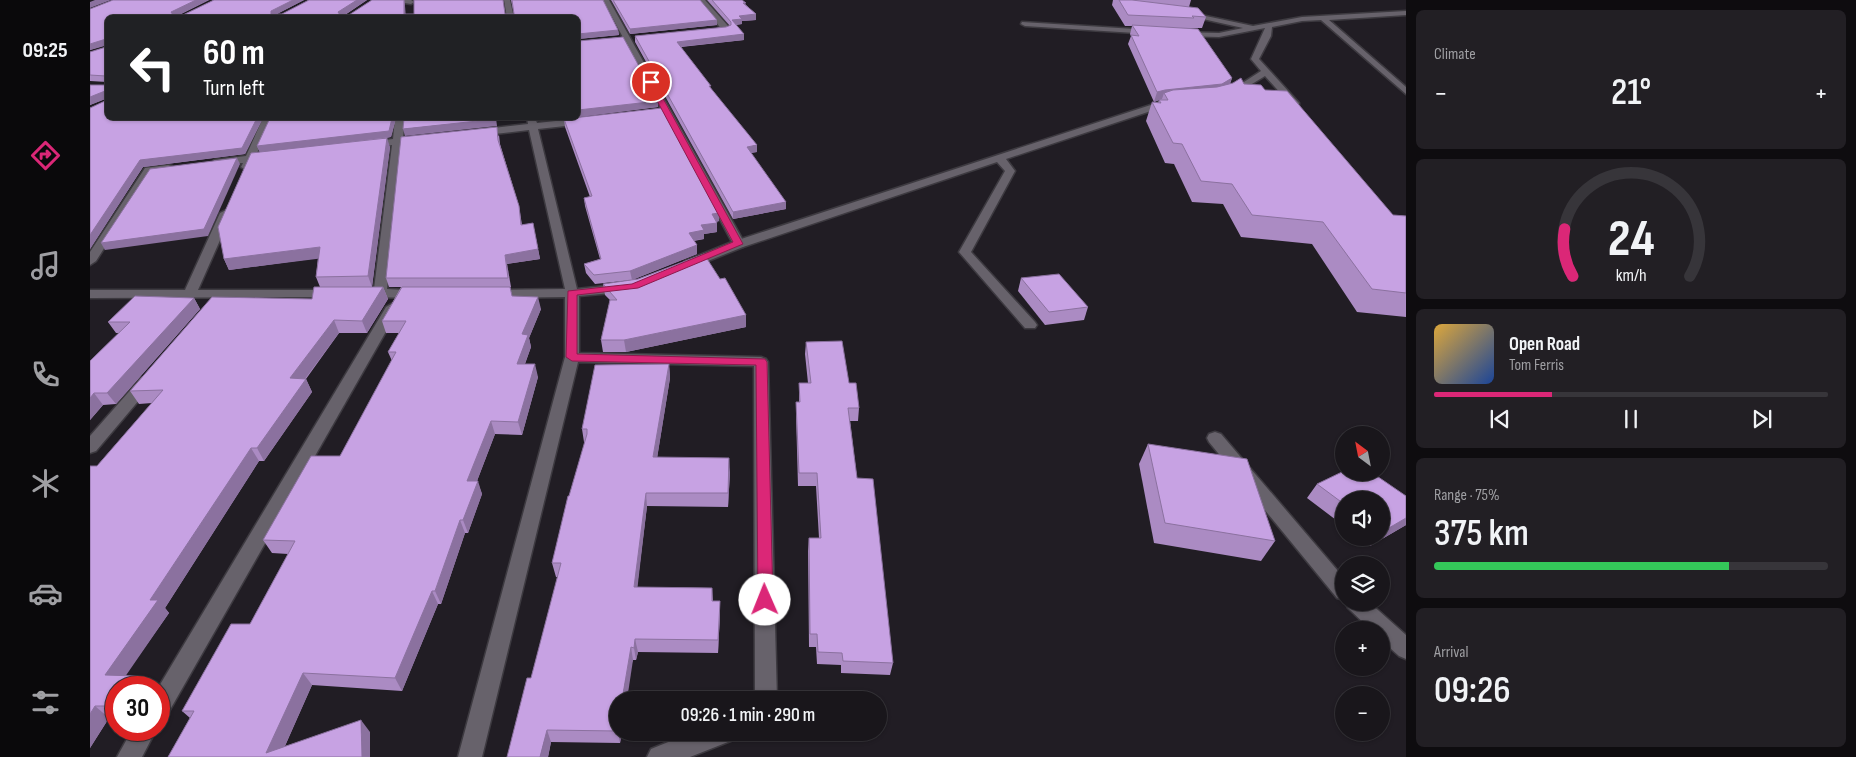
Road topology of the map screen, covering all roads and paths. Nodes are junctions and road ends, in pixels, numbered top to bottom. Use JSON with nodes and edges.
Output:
{"nodes":[{"id":1,"x":388,"y":0,"type":"edge"},
{"id":2,"x":507,"y":0,"type":"edge"},
{"id":3,"x":606,"y":0,"type":"edge"},
{"id":4,"x":701,"y":0,"type":"edge"},
{"id":5,"x":411,"y":4,"type":"edge"},
{"id":6,"x":1406,"y":13,"type":"edge"},
{"id":7,"x":1181,"y":14,"type":"edge"},
{"id":8,"x":510,"y":15,"type":"edge"},
{"id":9,"x":1323,"y":18,"type":"junction"},
{"id":10,"x":1026,"y":24,"type":"dead end"},
{"id":11,"x":1269,"y":27,"type":"junction"},
{"id":12,"x":1257,"y":29,"type":"junction"},
{"id":13,"x":717,"y":30,"type":"edge"},
{"id":14,"x":1159,"y":33,"type":"edge"},
{"id":15,"x":1177,"y":34,"type":"edge"},
{"id":16,"x":1266,"y":72,"type":"junction"},
{"id":17,"x":1406,"y":91,"type":"edge"},
{"id":18,"x":1222,"y":97,"type":"edge"},
{"id":19,"x":1182,"y":102,"type":"edge"},
{"id":20,"x":1304,"y":114,"type":"edge"},
{"id":21,"x":267,"y":120,"type":"edge"},
{"id":22,"x":400,"y":120,"type":"edge"},
{"id":23,"x":590,"y":120,"type":"edge"},
{"id":24,"x":532,"y":122,"type":"edge"},
{"id":25,"x":466,"y":134,"type":"edge"},
{"id":26,"x":437,"y":137,"type":"edge"},
{"id":27,"x":398,"y":142,"type":"junction"},
{"id":28,"x":359,"y":146,"type":"edge"},
{"id":29,"x":280,"y":156,"type":"edge"},
{"id":30,"x":999,"y":158,"type":"junction"},
{"id":31,"x":250,"y":159,"type":"junction"},
{"id":32,"x":204,"y":164,"type":"edge"},
{"id":33,"x":176,"y":167,"type":"edge"},
{"id":34,"x":242,"y":177,"type":"edge"},
{"id":35,"x":230,"y":204,"type":"edge"},
{"id":36,"x":738,"y":244,"type":"junction"},
{"id":37,"x":90,"y":261,"type":"edge"},
{"id":38,"x":678,"y":268,"type":"edge"},
{"id":39,"x":634,"y":286,"type":"edge"},
{"id":40,"x":380,"y":293,"type":"junction"},
{"id":41,"x":572,"y":293,"type":"junction"},
{"id":42,"x":90,"y":294,"type":"edge"},
{"id":43,"x":190,"y":294,"type":"junction"},
{"id":44,"x":222,"y":294,"type":"junction"},
{"id":45,"x":400,"y":294,"type":"junction"},
{"id":46,"x":428,"y":294,"type":"edge"},
{"id":47,"x":476,"y":294,"type":"edge"},
{"id":48,"x":210,"y":309,"type":"edge"},
{"id":49,"x":1030,"y":325,"type":"dead end"},
{"id":50,"x":572,"y":357,"type":"junction"},
{"id":51,"x":153,"y":374,"type":"edge"},
{"id":52,"x":1215,"y":438,"type":"dead end"},
{"id":53,"x":90,"y":447,"type":"edge"},
{"id":54,"x":1335,"y":581,"type":"edge"},
{"id":55,"x":1366,"y":611,"type":"edge"},
{"id":56,"x":1406,"y":649,"type":"edge"},
{"id":57,"x":170,"y":688,"type":"edge"},
{"id":58,"x":766,"y":691,"type":"edge"},
{"id":59,"x":138,"y":741,"type":"edge"},
{"id":60,"x":701,"y":741,"type":"edge"},
{"id":61,"x":129,"y":757,"type":"edge"},
{"id":62,"x":470,"y":757,"type":"edge"},
{"id":63,"x":659,"y":757,"type":"edge"}],
"edges":[{"from":1,"to":5,"type":"street"},
{"from":2,"to":8,"type":"street"},
{"from":3,"to":36,"type":"street"},
{"from":4,"to":13,"type":"street"},
{"from":6,"to":9,"type":"street"},
{"from":7,"to":12,"type":"street"},
{"from":9,"to":11,"type":"street"},
{"from":9,"to":17,"type":"street"},
{"from":10,"to":14,"type":"street"},
{"from":11,"to":12,"type":"street"},
{"from":11,"to":16,"type":"street"},
{"from":12,"to":15,"type":"street"},
{"from":16,"to":18,"type":"street"},
{"from":16,"to":20,"type":"street"},
{"from":19,"to":30,"type":"street"},
{"from":21,"to":31,"type":"street"},
{"from":22,"to":27,"type":"street"},
{"from":23,"to":24,"type":"street"},
{"from":24,"to":25,"type":"street"},
{"from":24,"to":41,"type":"street"},
{"from":26,"to":27,"type":"street"},
{"from":27,"to":28,"type":"street"},
{"from":27,"to":40,"type":"street"},
{"from":29,"to":31,"type":"street"},
{"from":30,"to":36,"type":"street"},
{"from":30,"to":49,"type":"street"},
{"from":31,"to":32,"type":"street"},
{"from":31,"to":34,"type":"street"},
{"from":33,"to":37,"type":"street"},
{"from":35,"to":43,"type":"street"},
{"from":36,"to":38,"type":"street"},
{"from":39,"to":41,"type":"street"},
{"from":40,"to":44,"type":"street"},
{"from":40,"to":45,"type":"street"},
{"from":41,"to":47,"type":"street"},
{"from":41,"to":50,"type":"street"},
{"from":42,"to":43,"type":"street"},
{"from":43,"to":44,"type":"street"},
{"from":44,"to":48,"type":"street"},
{"from":45,"to":46,"type":"street"},
{"from":45,"to":57,"type":"street"},
{"from":50,"to":58,"type":"street"},
{"from":50,"to":62,"type":"street"},
{"from":51,"to":53,"type":"street"},
{"from":52,"to":54,"type":"street"},
{"from":55,"to":56,"type":"street"},
{"from":59,"to":61,"type":"street"},
{"from":60,"to":63,"type":"street"}]}
